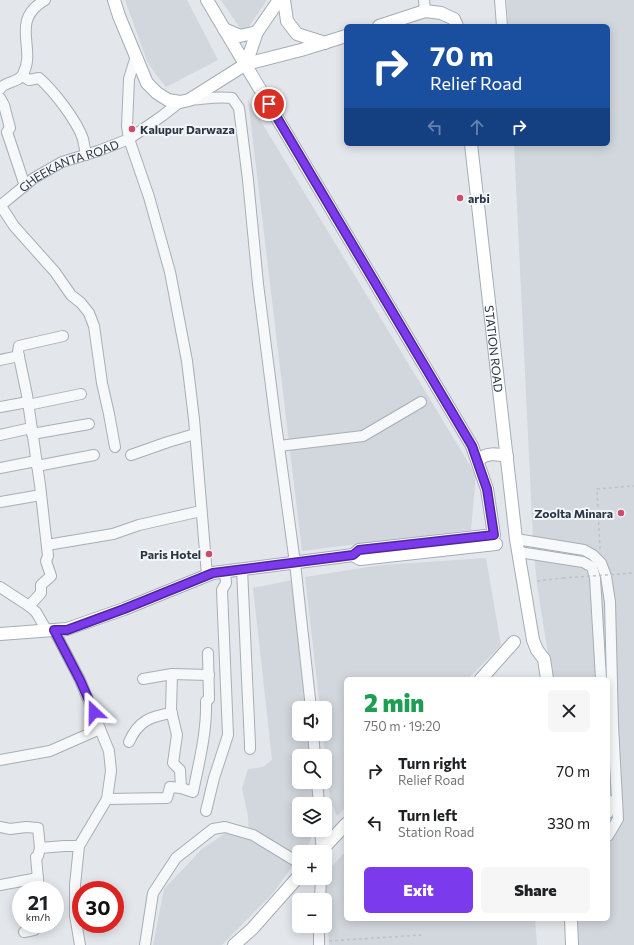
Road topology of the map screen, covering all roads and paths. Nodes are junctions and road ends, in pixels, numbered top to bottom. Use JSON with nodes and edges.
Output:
{"nodes":[{"id":1,"x":45,"y":0,"type":"edge"},
{"id":2,"x":114,"y":0,"type":"edge"},
{"id":3,"x":207,"y":0,"type":"edge"},
{"id":4,"x":279,"y":0,"type":"edge"},
{"id":5,"x":284,"y":0,"type":"edge"},
{"id":6,"x":500,"y":0,"type":"edge"},
{"id":7,"x":425,"y":6,"type":"edge"},
{"id":8,"x":384,"y":24,"type":"edge"},
{"id":9,"x":456,"y":24,"type":"edge"},
{"id":10,"x":502,"y":24,"type":"edge"},
{"id":11,"x":224,"y":29,"type":"junction"},
{"id":12,"x":257,"y":32,"type":"junction"},
{"id":13,"x":344,"y":37,"type":"edge"},
{"id":14,"x":325,"y":43,"type":"junction"},
{"id":15,"x":136,"y":56,"type":"junction"},
{"id":16,"x":246,"y":64,"type":"junction"},
{"id":17,"x":23,"y":76,"type":"junction"},
{"id":18,"x":1,"y":86,"type":"edge"},
{"id":19,"x":0,"y":98,"type":"edge"},
{"id":20,"x":185,"y":101,"type":"junction"},
{"id":21,"x":129,"y":140,"type":"junction"},
{"id":22,"x":470,"y":146,"type":"edge"},
{"id":23,"x":86,"y":155,"type":"junction"},
{"id":24,"x":25,"y":186,"type":"junction"},
{"id":25,"x":0,"y":206,"type":"edge"},
{"id":26,"x":63,"y":336,"type":"dead end"},
{"id":27,"x":19,"y":356,"type":"junction"},
{"id":28,"x":0,"y":360,"type":"edge"},
{"id":29,"x":81,"y":394,"type":"dead end"},
{"id":30,"x":421,"y":402,"type":"dead end"},
{"id":31,"x":28,"y":404,"type":"junction"},
{"id":32,"x":0,"y":407,"type":"edge"},
{"id":33,"x":89,"y":424,"type":"dead end"},
{"id":34,"x":32,"y":431,"type":"junction"},
{"id":35,"x":195,"y":434,"type":"junction"},
{"id":36,"x":0,"y":435,"type":"edge"},
{"id":37,"x":279,"y":446,"type":"junction"},
{"id":38,"x":114,"y":447,"type":"dead end"},
{"id":39,"x":94,"y":455,"type":"dead end"},
{"id":40,"x":131,"y":455,"type":"dead end"},
{"id":41,"x":507,"y":456,"type":"junction"},
{"id":42,"x":478,"y":462,"type":"junction"},
{"id":43,"x":37,"y":463,"type":"junction"},
{"id":44,"x":0,"y":468,"type":"edge"},
{"id":45,"x":634,"y":486,"type":"edge"},
{"id":46,"x":41,"y":495,"type":"junction"},
{"id":47,"x":0,"y":502,"type":"edge"},
{"id":48,"x":200,"y":511,"type":"junction"},
{"id":49,"x":516,"y":539,"type":"junction"},
{"id":50,"x":47,"y":546,"type":"junction"},
{"id":51,"x":519,"y":552,"type":"junction"},
{"id":52,"x":295,"y":563,"type":"junction"},
{"id":53,"x":601,"y":563,"type":"junction"},
{"id":54,"x":242,"y":569,"type":"junction"},
{"id":55,"x":225,"y":572,"type":"junction"},
{"id":56,"x":634,"y":573,"type":"edge"},
{"id":57,"x":207,"y":575,"type":"junction"},
{"id":58,"x":537,"y":581,"type":"dead end"},
{"id":59,"x":0,"y":587,"type":"edge"},
{"id":60,"x":29,"y":606,"type":"junction"},
{"id":61,"x":50,"y":631,"type":"junction"},
{"id":62,"x":0,"y":634,"type":"edge"},
{"id":63,"x":514,"y":642,"type":"dead end"},
{"id":64,"x":208,"y":653,"type":"dead end"},
{"id":65,"x":172,"y":674,"type":"junction"},
{"id":66,"x":209,"y":675,"type":"junction"},
{"id":67,"x":483,"y":677,"type":"edge"},
{"id":68,"x":547,"y":677,"type":"edge"},
{"id":69,"x":601,"y":677,"type":"edge"},
{"id":70,"x":143,"y":679,"type":"dead end"},
{"id":71,"x":310,"y":701,"type":"edge"},
{"id":72,"x":172,"y":713,"type":"junction"},
{"id":73,"x":100,"y":729,"type":"junction"},
{"id":74,"x":129,"y":742,"type":"dead end"},
{"id":75,"x":250,"y":749,"type":"dead end"},
{"id":76,"x":0,"y":760,"type":"edge"},
{"id":77,"x":182,"y":788,"type":"junction"},
{"id":78,"x":107,"y":799,"type":"junction"},
{"id":79,"x":206,"y":810,"type":"dead end"},
{"id":80,"x":344,"y":826,"type":"edge"},
{"id":81,"x":0,"y":827,"type":"edge"},
{"id":82,"x":610,"y":833,"type":"edge"},
{"id":83,"x":327,"y":845,"type":"edge"},
{"id":84,"x":79,"y":846,"type":"junction"},
{"id":85,"x":40,"y":848,"type":"junction"},
{"id":86,"x":292,"y":859,"type":"edge"},
{"id":87,"x":38,"y":878,"type":"junction"},
{"id":88,"x":38,"y":881,"type":"edge"},
{"id":89,"x":292,"y":884,"type":"edge"},
{"id":90,"x":0,"y":885,"type":"edge"},
{"id":91,"x":571,"y":921,"type":"edge"},
{"id":92,"x":319,"y":933,"type":"edge"},
{"id":93,"x":421,"y":935,"type":"dead end"},
{"id":94,"x":318,"y":944,"type":"edge"},
{"id":95,"x":80,"y":945,"type":"edge"},
{"id":96,"x":145,"y":945,"type":"edge"},
{"id":97,"x":234,"y":945,"type":"edge"},
{"id":98,"x":572,"y":945,"type":"edge"}],
"edges":[{"from":1,"to":17,"type":"street"},
{"from":2,"to":15,"type":"main road"},
{"from":3,"to":11,"type":"main road"},
{"from":4,"to":12,"type":"main road"},
{"from":5,"to":14,"type":"main road"},
{"from":6,"to":10,"type":"street"},
{"from":7,"to":8,"type":"main road"},
{"from":7,"to":9,"type":"main road"},
{"from":11,"to":12,"type":"main road"},
{"from":11,"to":16,"type":"main road"},
{"from":12,"to":16,"type":"main road"},
{"from":13,"to":14,"type":"main road"},
{"from":14,"to":16,"type":"main road"},
{"from":15,"to":20,"type":"main road"},
{"from":15,"to":21,"type":"street"},
{"from":16,"to":20,"type":"main road","name":"GHEEKANTA ROAD"},
{"from":16,"to":42,"type":"main road"},
{"from":17,"to":18,"type":"street"},
{"from":17,"to":23,"type":"street"},
{"from":19,"to":24,"type":"street"},
{"from":20,"to":21,"type":"street","name":"GHEEKANTA ROAD"},
{"from":20,"to":37,"type":"street"},
{"from":21,"to":23,"type":"street","name":"GHEEKANTA ROAD"},
{"from":21,"to":35,"type":"street"},
{"from":22,"to":41,"type":"main road","name":"STATION ROAD"},
{"from":23,"to":24,"type":"street","name":"GHEEKANTA ROAD"},
{"from":24,"to":25,"type":"street","name":"GHEEKANTA ROAD"},
{"from":25,"to":38,"type":"street"},
{"from":26,"to":27,"type":"street"},
{"from":27,"to":28,"type":"street"},
{"from":27,"to":31,"type":"street"},
{"from":29,"to":31,"type":"street"},
{"from":30,"to":37,"type":"street"},
{"from":31,"to":32,"type":"street"},
{"from":31,"to":34,"type":"street"},
{"from":33,"to":34,"type":"street"},
{"from":34,"to":36,"type":"street"},
{"from":34,"to":43,"type":"street"},
{"from":35,"to":40,"type":"street"},
{"from":35,"to":48,"type":"street"},
{"from":37,"to":52,"type":"street"},
{"from":39,"to":43,"type":"street"},
{"from":41,"to":42,"type":"main road"},
{"from":41,"to":49,"type":"main road","name":"STATION ROAD"},
{"from":42,"to":52,"type":"main road"},
{"from":43,"to":44,"type":"street"},
{"from":43,"to":46,"type":"street"},
{"from":45,"to":53,"type":"path"},
{"from":46,"to":47,"type":"street"},
{"from":46,"to":50,"type":"street"},
{"from":48,"to":50,"type":"street"},
{"from":48,"to":57,"type":"street"},
{"from":49,"to":51,"type":"main road","name":"STATION ROAD"},
{"from":49,"to":53,"type":"street"},
{"from":50,"to":60,"type":"street"},
{"from":51,"to":68,"type":"main road","name":"STATION ROAD"},
{"from":51,"to":69,"type":"street"},
{"from":52,"to":54,"type":"main road"},
{"from":52,"to":71,"type":"street"},
{"from":53,"to":82,"type":"street"},
{"from":54,"to":55,"type":"main road"},
{"from":54,"to":75,"type":"street"},
{"from":55,"to":57,"type":"main road"},
{"from":55,"to":79,"type":"street"},
{"from":56,"to":58,"type":"path","bridge":true},
{"from":57,"to":61,"type":"main road"},
{"from":59,"to":60,"type":"street"},
{"from":60,"to":61,"type":"street"},
{"from":61,"to":62,"type":"main road"},
{"from":61,"to":73,"type":"street"},
{"from":63,"to":67,"type":"main road"},
{"from":64,"to":66,"type":"street"},
{"from":65,"to":66,"type":"street"},
{"from":65,"to":70,"type":"street"},
{"from":65,"to":72,"type":"street"},
{"from":66,"to":77,"type":"street"},
{"from":72,"to":74,"type":"street"},
{"from":72,"to":77,"type":"street"},
{"from":73,"to":76,"type":"street"},
{"from":73,"to":78,"type":"street"},
{"from":77,"to":78,"type":"street"},
{"from":78,"to":84,"type":"street"},
{"from":80,"to":83,"type":"main road"},
{"from":81,"to":85,"type":"street"},
{"from":84,"to":85,"type":"street"},
{"from":84,"to":95,"type":"street"},
{"from":85,"to":87,"type":"street"},
{"from":86,"to":96,"type":"street"},
{"from":87,"to":88,"type":"street"},
{"from":87,"to":90,"type":"street"},
{"from":89,"to":97,"type":"main road"},
{"from":91,"to":98,"type":"main road"},
{"from":92,"to":94,"type":"street"},
{"from":93,"to":94,"type":"path"}]}
